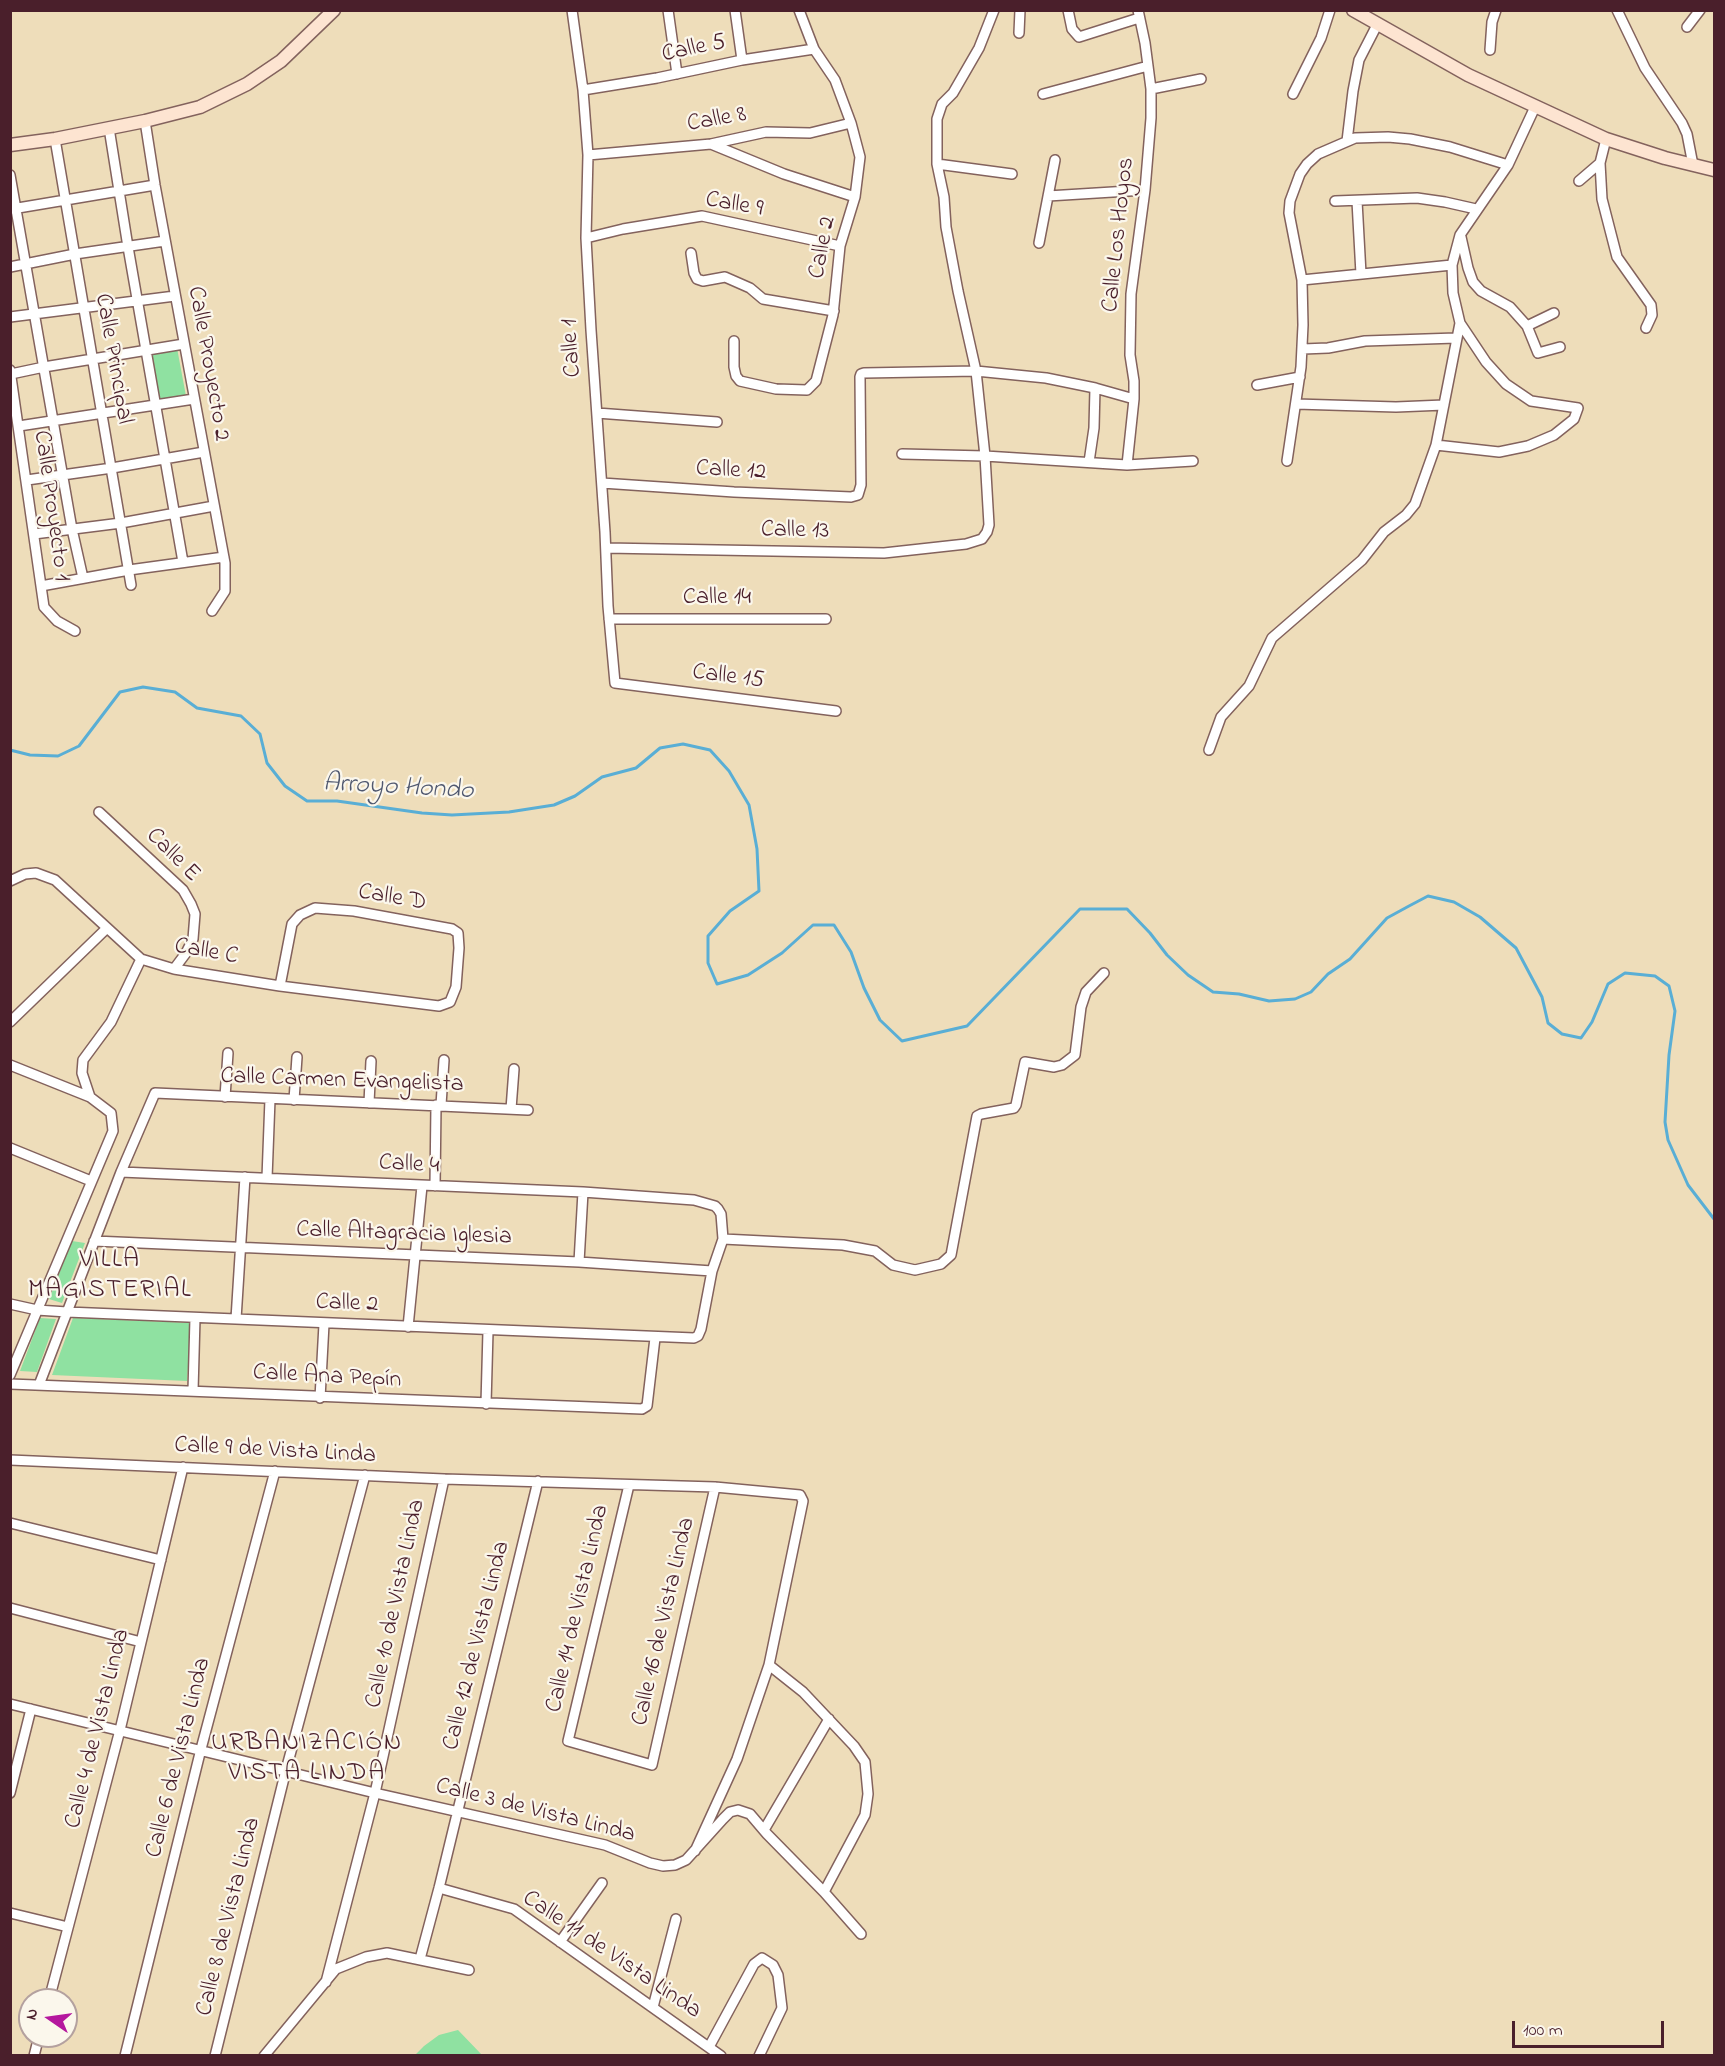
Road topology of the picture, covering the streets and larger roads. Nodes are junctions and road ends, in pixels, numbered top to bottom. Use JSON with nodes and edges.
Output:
{"nodes":[{"id":1,"x":334,"y":10,"type":"edge"},
{"id":2,"x":572,"y":10,"type":"edge"},
{"id":3,"x":668,"y":10,"type":"edge"},
{"id":4,"x":735,"y":10,"type":"edge"},
{"id":5,"x":799,"y":10,"type":"edge"},
{"id":6,"x":994,"y":10,"type":"edge"},
{"id":7,"x":1020,"y":10,"type":"edge"},
{"id":8,"x":1068,"y":10,"type":"edge"},
{"id":9,"x":1330,"y":10,"type":"edge"},
{"id":10,"x":1353,"y":10,"type":"edge"},
{"id":11,"x":1496,"y":10,"type":"edge"},
{"id":12,"x":1617,"y":10,"type":"edge"},
{"id":13,"x":1700,"y":10,"type":"edge"},
{"id":14,"x":1139,"y":14,"type":"edge"},
{"id":15,"x":1378,"y":23,"type":"junction"},
{"id":16,"x":1687,"y":27,"type":"dead end"},
{"id":17,"x":1019,"y":33,"type":"dead end"},
{"id":18,"x":814,"y":49,"type":"junction"},
{"id":19,"x":1490,"y":50,"type":"dead end"},
{"id":20,"x":742,"y":60,"type":"junction"},
{"id":21,"x":1148,"y":66,"type":"junction"},
{"id":22,"x":677,"y":74,"type":"junction"},
{"id":23,"x":1201,"y":79,"type":"dead end"},
{"id":24,"x":1151,"y":89,"type":"junction"},
{"id":25,"x":583,"y":90,"type":"junction"},
{"id":26,"x":1042,"y":94,"type":"dead end"},
{"id":27,"x":1293,"y":94,"type":"dead end"},
{"id":28,"x":1535,"y":107,"type":"junction"},
{"id":29,"x":145,"y":121,"type":"junction"},
{"id":30,"x":851,"y":123,"type":"junction"},
{"id":31,"x":109,"y":128,"type":"junction"},
{"id":32,"x":55,"y":139,"type":"junction"},
{"id":33,"x":1606,"y":139,"type":"junction"},
{"id":34,"x":1347,"y":141,"type":"junction"},
{"id":35,"x":711,"y":144,"type":"junction"},
{"id":36,"x":10,"y":145,"type":"edge"},
{"id":37,"x":588,"y":155,"type":"junction"},
{"id":38,"x":1055,"y":160,"type":"dead end"},
{"id":39,"x":1600,"y":163,"type":"junction"},
{"id":40,"x":937,"y":164,"type":"junction"},
{"id":41,"x":1508,"y":165,"type":"junction"},
{"id":42,"x":1693,"y":165,"type":"junction"},
{"id":43,"x":1714,"y":170,"type":"edge"},
{"id":44,"x":1012,"y":174,"type":"dead end"},
{"id":45,"x":10,"y":175,"type":"edge"},
{"id":46,"x":1579,"y":181,"type":"dead end"},
{"id":47,"x":155,"y":185,"type":"junction"},
{"id":48,"x":1144,"y":190,"type":"junction"},
{"id":49,"x":119,"y":191,"type":"junction"},
{"id":50,"x":1048,"y":196,"type":"junction"},
{"id":51,"x":855,"y":197,"type":"junction"},
{"id":52,"x":65,"y":200,"type":"junction"},
{"id":53,"x":1335,"y":201,"type":"dead end"},
{"id":54,"x":1357,"y":201,"type":"junction"},
{"id":55,"x":13,"y":209,"type":"edge"},
{"id":56,"x":1476,"y":209,"type":"junction"},
{"id":57,"x":1460,"y":235,"type":"junction"},
{"id":58,"x":586,"y":238,"type":"junction"},
{"id":59,"x":165,"y":241,"type":"junction"},
{"id":60,"x":1040,"y":243,"type":"dead end"},
{"id":61,"x":840,"y":246,"type":"junction"},
{"id":62,"x":128,"y":247,"type":"junction"},
{"id":63,"x":691,"y":253,"type":"dead end"},
{"id":64,"x":75,"y":254,"type":"junction"},
{"id":65,"x":27,"y":265,"type":"junction"},
{"id":66,"x":1452,"y":265,"type":"junction"},
{"id":67,"x":10,"y":267,"type":"edge"},
{"id":68,"x":1361,"y":274,"type":"junction"},
{"id":69,"x":1302,"y":280,"type":"junction"},
{"id":70,"x":175,"y":296,"type":"junction"},
{"id":71,"x":137,"y":300,"type":"junction"},
{"id":72,"x":84,"y":307,"type":"junction"},
{"id":73,"x":834,"y":311,"type":"junction"},
{"id":74,"x":1554,"y":313,"type":"dead end"},
{"id":75,"x":36,"y":314,"type":"junction"},
{"id":76,"x":10,"y":317,"type":"edge"},
{"id":77,"x":1460,"y":323,"type":"junction"},
{"id":78,"x":1527,"y":326,"type":"junction"},
{"id":79,"x":1646,"y":328,"type":"dead end"},
{"id":80,"x":1456,"y":338,"type":"junction"},
{"id":81,"x":734,"y":341,"type":"dead end"},
{"id":82,"x":184,"y":344,"type":"junction"},
{"id":83,"x":1560,"y":347,"type":"dead end"},
{"id":84,"x":1302,"y":348,"type":"junction"},
{"id":85,"x":146,"y":350,"type":"junction"},
{"id":86,"x":92,"y":358,"type":"junction"},
{"id":87,"x":44,"y":367,"type":"junction"},
{"id":88,"x":976,"y":371,"type":"junction"},
{"id":89,"x":11,"y":372,"type":"edge"},
{"id":90,"x":1300,"y":377,"type":"junction"},
{"id":91,"x":1257,"y":385,"type":"dead end"},
{"id":92,"x":1095,"y":388,"type":"junction"},
{"id":93,"x":194,"y":399,"type":"junction"},
{"id":94,"x":1134,"y":399,"type":"junction"},
{"id":95,"x":1296,"y":404,"type":"junction"},
{"id":96,"x":1444,"y":405,"type":"junction"},
{"id":97,"x":156,"y":406,"type":"junction"},
{"id":98,"x":102,"y":413,"type":"junction"},
{"id":99,"x":597,"y":413,"type":"junction"},
{"id":100,"x":52,"y":420,"type":"junction"},
{"id":101,"x":717,"y":423,"type":"dead end"},
{"id":102,"x":19,"y":426,"type":"junction"},
{"id":103,"x":1436,"y":445,"type":"junction"},
{"id":104,"x":204,"y":452,"type":"junction"},
{"id":105,"x":902,"y":454,"type":"dead end"},
{"id":106,"x":985,"y":456,"type":"junction"},
{"id":107,"x":166,"y":458,"type":"junction"},
{"id":108,"x":1287,"y":460,"type":"dead end"},
{"id":109,"x":1193,"y":461,"type":"dead end"},
{"id":110,"x":1089,"y":462,"type":"junction"},
{"id":111,"x":1126,"y":465,"type":"junction"},
{"id":112,"x":112,"y":468,"type":"junction"},
{"id":113,"x":63,"y":475,"type":"junction"},
{"id":114,"x":27,"y":480,"type":"junction"},
{"id":115,"x":602,"y":483,"type":"junction"},
{"id":116,"x":214,"y":506,"type":"junction"},
{"id":117,"x":176,"y":513,"type":"junction"},
{"id":118,"x":121,"y":523,"type":"junction"},
{"id":119,"x":72,"y":529,"type":"junction"},
{"id":120,"x":34,"y":534,"type":"junction"},
{"id":121,"x":606,"y":548,"type":"junction"},
{"id":122,"x":224,"y":556,"type":"junction"},
{"id":123,"x":183,"y":562,"type":"junction"},
{"id":124,"x":129,"y":570,"type":"junction"},
{"id":125,"x":83,"y":578,"type":"junction"},
{"id":126,"x":131,"y":585,"type":"dead end"},
{"id":127,"x":41,"y":586,"type":"junction"},
{"id":128,"x":212,"y":611,"type":"dead end"},
{"id":129,"x":609,"y":619,"type":"junction"},
{"id":130,"x":826,"y":619,"type":"dead end"},
{"id":131,"x":75,"y":631,"type":"dead end"},
{"id":132,"x":615,"y":683,"type":"joint"},
{"id":133,"x":836,"y":711,"type":"dead end"},
{"id":134,"x":1209,"y":750,"type":"dead end"},
{"id":135,"x":99,"y":812,"type":"dead end"},
{"id":136,"x":10,"y":881,"type":"edge"},
{"id":137,"x":106,"y":929,"type":"junction"},
{"id":138,"x":141,"y":959,"type":"junction"},
{"id":139,"x":174,"y":969,"type":"junction"},
{"id":140,"x":1104,"y":973,"type":"dead end"},
{"id":141,"x":280,"y":986,"type":"junction"},
{"id":142,"x":427,"y":1005,"type":"joint"},
{"id":143,"x":10,"y":1022,"type":"edge"},
{"id":144,"x":228,"y":1053,"type":"dead end"},
{"id":145,"x":297,"y":1057,"type":"dead end"},
{"id":146,"x":444,"y":1060,"type":"dead end"},
{"id":147,"x":372,"y":1061,"type":"dead end"},
{"id":148,"x":10,"y":1065,"type":"edge"},
{"id":149,"x":514,"y":1069,"type":"dead end"},
{"id":150,"x":90,"y":1097,"type":"junction"},
{"id":151,"x":225,"y":1097,"type":"junction"},
{"id":152,"x":270,"y":1099,"type":"junction"},
{"id":153,"x":294,"y":1100,"type":"junction"},
{"id":154,"x":369,"y":1103,"type":"junction"},
{"id":155,"x":438,"y":1105,"type":"junction"},
{"id":156,"x":511,"y":1109,"type":"junction"},
{"id":157,"x":528,"y":1110,"type":"dead end"},
{"id":158,"x":10,"y":1148,"type":"edge"},
{"id":159,"x":121,"y":1172,"type":"junction"},
{"id":160,"x":245,"y":1177,"type":"junction"},
{"id":161,"x":267,"y":1178,"type":"junction"},
{"id":162,"x":91,"y":1181,"type":"junction"},
{"id":163,"x":422,"y":1186,"type":"junction"},
{"id":164,"x":435,"y":1186,"type":"junction"},
{"id":165,"x":583,"y":1192,"type":"junction"},
{"id":166,"x":723,"y":1239,"type":"junction"},
{"id":167,"x":94,"y":1241,"type":"junction"},
{"id":168,"x":240,"y":1247,"type":"junction"},
{"id":169,"x":414,"y":1256,"type":"junction"},
{"id":170,"x":579,"y":1262,"type":"junction"},
{"id":171,"x":712,"y":1271,"type":"junction"},
{"id":172,"x":10,"y":1304,"type":"edge"},
{"id":173,"x":37,"y":1310,"type":"junction"},
{"id":174,"x":67,"y":1312,"type":"junction"},
{"id":175,"x":195,"y":1318,"type":"junction"},
{"id":176,"x":236,"y":1319,"type":"junction"},
{"id":177,"x":324,"y":1324,"type":"junction"},
{"id":178,"x":408,"y":1327,"type":"junction"},
{"id":179,"x":488,"y":1331,"type":"junction"},
{"id":180,"x":655,"y":1338,"type":"junction"},
{"id":181,"x":10,"y":1375,"type":"edge"},
{"id":182,"x":10,"y":1384,"type":"edge"},
{"id":183,"x":39,"y":1385,"type":"junction"},
{"id":184,"x":193,"y":1391,"type":"junction"},
{"id":185,"x":320,"y":1398,"type":"junction"},
{"id":186,"x":486,"y":1404,"type":"junction"},
{"id":187,"x":10,"y":1460,"type":"edge"},
{"id":188,"x":183,"y":1467,"type":"junction"},
{"id":189,"x":275,"y":1471,"type":"junction"},
{"id":190,"x":365,"y":1475,"type":"junction"},
{"id":191,"x":444,"y":1479,"type":"junction"},
{"id":192,"x":538,"y":1481,"type":"junction"},
{"id":193,"x":629,"y":1485,"type":"junction"},
{"id":194,"x":715,"y":1487,"type":"junction"},
{"id":195,"x":10,"y":1523,"type":"edge"},
{"id":196,"x":161,"y":1560,"type":"junction"},
{"id":197,"x":10,"y":1608,"type":"edge"},
{"id":198,"x":141,"y":1642,"type":"junction"},
{"id":199,"x":769,"y":1665,"type":"junction"},
{"id":200,"x":10,"y":1704,"type":"edge"},
{"id":201,"x":31,"y":1709,"type":"junction"},
{"id":202,"x":829,"y":1719,"type":"junction"},
{"id":203,"x":120,"y":1730,"type":"junction"},
{"id":204,"x":201,"y":1749,"type":"junction"},
{"id":205,"x":652,"y":1765,"type":"joint"},
{"id":206,"x":286,"y":1770,"type":"junction"},
{"id":207,"x":10,"y":1793,"type":"edge"},
{"id":208,"x":375,"y":1793,"type":"junction"},
{"id":209,"x":458,"y":1811,"type":"junction"},
{"id":210,"x":764,"y":1830,"type":"junction"},
{"id":211,"x":695,"y":1851,"type":"junction"},
{"id":212,"x":602,"y":1883,"type":"dead end"},
{"id":213,"x":439,"y":1888,"type":"junction"},
{"id":214,"x":824,"y":1892,"type":"junction"},
{"id":215,"x":10,"y":1913,"type":"edge"},
{"id":216,"x":675,"y":1919,"type":"dead end"},
{"id":217,"x":68,"y":1927,"type":"junction"},
{"id":218,"x":861,"y":1934,"type":"dead end"},
{"id":219,"x":560,"y":1942,"type":"junction"},
{"id":220,"x":420,"y":1959,"type":"junction"},
{"id":221,"x":469,"y":1970,"type":"dead end"},
{"id":222,"x":326,"y":1982,"type":"junction"},
{"id":223,"x":52,"y":1988,"type":"edge"},
{"id":224,"x":653,"y":2007,"type":"junction"},
{"id":225,"x":709,"y":2047,"type":"junction"},
{"id":226,"x":125,"y":2055,"type":"edge"},
{"id":227,"x":215,"y":2055,"type":"edge"},
{"id":228,"x":264,"y":2055,"type":"edge"},
{"id":229,"x":721,"y":2055,"type":"edge"},
{"id":230,"x":759,"y":2055,"type":"edge"}],
"edges":[{"from":1,"to":29,"type":"street"},
{"from":2,"to":25,"type":"street","name":"Calle 1"},
{"from":3,"to":22,"type":"street"},
{"from":4,"to":20,"type":"street"},
{"from":5,"to":18,"type":"street","name":"Calle 2"},
{"from":6,"to":40,"type":"street"},
{"from":7,"to":17,"type":"street"},
{"from":8,"to":14,"type":"street"},
{"from":9,"to":27,"type":"street"},
{"from":10,"to":15,"type":"street"},
{"from":11,"to":19,"type":"street"},
{"from":12,"to":42,"type":"street"},
{"from":13,"to":16,"type":"street"},
{"from":14,"to":21,"type":"street","name":"Calle Los Hoyos"},
{"from":15,"to":28,"type":"street"},
{"from":15,"to":34,"type":"street"},
{"from":18,"to":20,"type":"street","name":"Calle 5"},
{"from":18,"to":30,"type":"street","name":"Calle 2"},
{"from":20,"to":22,"type":"street","name":"Calle 5"},
{"from":21,"to":24,"type":"street","name":"Calle Los Hoyos"},
{"from":21,"to":26,"type":"street"},
{"from":22,"to":25,"type":"street","name":"Calle 5"},
{"from":23,"to":24,"type":"street"},
{"from":24,"to":48,"type":"street","name":"Calle Los Hoyos"},
{"from":25,"to":37,"type":"street","name":"Calle 1"},
{"from":28,"to":33,"type":"street"},
{"from":28,"to":41,"type":"street"},
{"from":29,"to":31,"type":"street"},
{"from":29,"to":47,"type":"street","name":"Calle Proyecto 2"},
{"from":30,"to":35,"type":"street","name":"Calle 8"},
{"from":30,"to":51,"type":"street","name":"Calle 2"},
{"from":31,"to":32,"type":"street"},
{"from":31,"to":49,"type":"street"},
{"from":32,"to":36,"type":"street"},
{"from":32,"to":52,"type":"street","name":"Calle Principal"},
{"from":33,"to":39,"type":"street"},
{"from":33,"to":42,"type":"street"},
{"from":34,"to":41,"type":"street"},
{"from":34,"to":69,"type":"street"},
{"from":35,"to":37,"type":"street","name":"Calle 8"},
{"from":35,"to":51,"type":"street"},
{"from":37,"to":58,"type":"street","name":"Calle 1"},
{"from":38,"to":50,"type":"street"},
{"from":39,"to":46,"type":"street"},
{"from":39,"to":79,"type":"street"},
{"from":40,"to":44,"type":"street"},
{"from":40,"to":88,"type":"street"},
{"from":41,"to":56,"type":"street"},
{"from":42,"to":43,"type":"street"},
{"from":45,"to":55,"type":"street"},
{"from":47,"to":49,"type":"street"},
{"from":47,"to":59,"type":"street","name":"Calle Proyecto 2"},
{"from":48,"to":50,"type":"street"},
{"from":48,"to":94,"type":"street","name":"Calle Los Hoyos"},
{"from":49,"to":52,"type":"street"},
{"from":49,"to":62,"type":"street"},
{"from":50,"to":60,"type":"street"},
{"from":51,"to":61,"type":"street","name":"Calle 2"},
{"from":52,"to":55,"type":"street"},
{"from":52,"to":64,"type":"street","name":"Calle Principal"},
{"from":53,"to":54,"type":"street"},
{"from":54,"to":56,"type":"street"},
{"from":54,"to":68,"type":"street"},
{"from":55,"to":65,"type":"street"},
{"from":56,"to":57,"type":"street"},
{"from":57,"to":66,"type":"street"},
{"from":57,"to":78,"type":"street"},
{"from":58,"to":61,"type":"street","name":"Calle 9"},
{"from":58,"to":99,"type":"street","name":"Calle 1"},
{"from":59,"to":62,"type":"street"},
{"from":59,"to":70,"type":"street","name":"Calle Proyecto 2"},
{"from":61,"to":73,"type":"street","name":"Calle 2"},
{"from":62,"to":64,"type":"street"},
{"from":62,"to":71,"type":"street"},
{"from":63,"to":73,"type":"street"},
{"from":64,"to":65,"type":"street"},
{"from":64,"to":72,"type":"street","name":"Calle Principal"},
{"from":65,"to":67,"type":"street"},
{"from":65,"to":75,"type":"street"},
{"from":66,"to":68,"type":"street"},
{"from":66,"to":77,"type":"street"},
{"from":68,"to":69,"type":"street"},
{"from":69,"to":84,"type":"street"},
{"from":70,"to":71,"type":"street"},
{"from":70,"to":82,"type":"street","name":"Calle Proyecto 2"},
{"from":71,"to":72,"type":"street"},
{"from":71,"to":85,"type":"street"},
{"from":72,"to":75,"type":"street"},
{"from":72,"to":86,"type":"street","name":"Calle Principal"},
{"from":73,"to":81,"type":"street","name":"Calle 2"},
{"from":74,"to":78,"type":"street"},
{"from":75,"to":76,"type":"street"},
{"from":75,"to":87,"type":"street"},
{"from":77,"to":80,"type":"street"},
{"from":77,"to":103,"type":"street"},
{"from":78,"to":83,"type":"street"},
{"from":80,"to":84,"type":"street"},
{"from":80,"to":96,"type":"street"},
{"from":82,"to":85,"type":"street"},
{"from":82,"to":93,"type":"street","name":"Calle Proyecto 2"},
{"from":84,"to":90,"type":"street"},
{"from":85,"to":86,"type":"street"},
{"from":85,"to":97,"type":"street"},
{"from":86,"to":87,"type":"street"},
{"from":86,"to":98,"type":"street","name":"Calle Principal"},
{"from":87,"to":89,"type":"street"},
{"from":87,"to":100,"type":"street"},
{"from":88,"to":92,"type":"street"},
{"from":88,"to":106,"type":"street"},
{"from":88,"to":115,"type":"street","name":"Calle 12"},
{"from":89,"to":102,"type":"street","name":"Calle Proyecto 1"},
{"from":90,"to":91,"type":"street"},
{"from":90,"to":95,"type":"street"},
{"from":92,"to":94,"type":"street"},
{"from":92,"to":110,"type":"street"},
{"from":93,"to":97,"type":"street"},
{"from":93,"to":104,"type":"street","name":"Calle Proyecto 2"},
{"from":94,"to":111,"type":"street","name":"Calle Los Hoyos"},
{"from":95,"to":96,"type":"street"},
{"from":95,"to":108,"type":"street"},
{"from":96,"to":103,"type":"street"},
{"from":97,"to":98,"type":"street"},
{"from":97,"to":107,"type":"street"},
{"from":98,"to":100,"type":"street"},
{"from":98,"to":112,"type":"street","name":"Calle Principal"},
{"from":99,"to":101,"type":"street"},
{"from":99,"to":115,"type":"street","name":"Calle 1"},
{"from":100,"to":102,"type":"street"},
{"from":100,"to":113,"type":"street"},
{"from":102,"to":114,"type":"street","name":"Calle Proyecto 1"},
{"from":103,"to":134,"type":"street"},
{"from":104,"to":107,"type":"street"},
{"from":104,"to":116,"type":"street","name":"Calle Proyecto 2"},
{"from":105,"to":106,"type":"street"},
{"from":106,"to":110,"type":"street"},
{"from":106,"to":121,"type":"street","name":"Calle 13"},
{"from":107,"to":112,"type":"street"},
{"from":107,"to":117,"type":"street"},
{"from":109,"to":111,"type":"street"},
{"from":110,"to":111,"type":"street"},
{"from":112,"to":113,"type":"street"},
{"from":112,"to":118,"type":"street","name":"Calle Principal"},
{"from":113,"to":114,"type":"street"},
{"from":113,"to":119,"type":"street"},
{"from":114,"to":120,"type":"street","name":"Calle Proyecto 1"},
{"from":115,"to":121,"type":"street","name":"Calle 1"},
{"from":116,"to":117,"type":"street"},
{"from":116,"to":122,"type":"street","name":"Calle Proyecto 2"},
{"from":117,"to":118,"type":"street"},
{"from":117,"to":123,"type":"street"},
{"from":118,"to":119,"type":"street"},
{"from":118,"to":124,"type":"street","name":"Calle Principal"},
{"from":119,"to":120,"type":"street"},
{"from":119,"to":125,"type":"street"},
{"from":120,"to":127,"type":"street","name":"Calle Proyecto 1"},
{"from":121,"to":129,"type":"street","name":"Calle 1"},
{"from":122,"to":123,"type":"street"},
{"from":122,"to":128,"type":"street","name":"Calle Proyecto 2"},
{"from":123,"to":124,"type":"street"},
{"from":124,"to":125,"type":"street"},
{"from":124,"to":126,"type":"street","name":"Calle Principal"},
{"from":125,"to":127,"type":"street"},
{"from":127,"to":131,"type":"street","name":"Calle Proyecto 1"},
{"from":129,"to":130,"type":"street","name":"Calle 14"},
{"from":129,"to":132,"type":"street","name":"Calle 1"},
{"from":132,"to":133,"type":"street","name":"Calle 15"},
{"from":135,"to":139,"type":"street","name":"Calle E"},
{"from":136,"to":137,"type":"street","name":"Calle C"},
{"from":137,"to":138,"type":"street","name":"Calle C"},
{"from":137,"to":143,"type":"street"},
{"from":138,"to":139,"type":"street","name":"Calle C"},
{"from":138,"to":150,"type":"street"},
{"from":139,"to":141,"type":"street","name":"Calle C"},
{"from":140,"to":166,"type":"street"},
{"from":141,"to":142,"type":"street","name":"Calle C"},
{"from":141,"to":142,"type":"street","name":"Calle D"},
{"from":144,"to":151,"type":"street"},
{"from":145,"to":153,"type":"street"},
{"from":146,"to":155,"type":"street"},
{"from":147,"to":154,"type":"street"},
{"from":148,"to":150,"type":"street"},
{"from":149,"to":156,"type":"street"},
{"from":150,"to":162,"type":"street"},
{"from":151,"to":152,"type":"street","name":"Calle Carmen Evangelista"},
{"from":151,"to":159,"type":"street","name":"Calle Carmen Evangelista"},
{"from":152,"to":153,"type":"street","name":"Calle Carmen Evangelista"},
{"from":152,"to":161,"type":"street"},
{"from":153,"to":154,"type":"street","name":"Calle Carmen Evangelista"},
{"from":154,"to":155,"type":"street","name":"Calle Carmen Evangelista"},
{"from":155,"to":156,"type":"street","name":"Calle Carmen Evangelista"},
{"from":155,"to":164,"type":"street"},
{"from":156,"to":157,"type":"street","name":"Calle Carmen Evangelista"},
{"from":158,"to":162,"type":"street"},
{"from":159,"to":160,"type":"street","name":"Calle 4"},
{"from":159,"to":167,"type":"street"},
{"from":160,"to":161,"type":"street","name":"Calle 4"},
{"from":160,"to":168,"type":"street"},
{"from":161,"to":163,"type":"street","name":"Calle 4"},
{"from":162,"to":173,"type":"street"},
{"from":163,"to":164,"type":"street","name":"Calle 4"},
{"from":163,"to":169,"type":"street"},
{"from":164,"to":165,"type":"street","name":"Calle 4"},
{"from":165,"to":166,"type":"street","name":"Calle 4"},
{"from":165,"to":170,"type":"street"},
{"from":166,"to":171,"type":"street"},
{"from":167,"to":168,"type":"street","name":"Calle Altagracia Iglesia"},
{"from":167,"to":174,"type":"street"},
{"from":168,"to":169,"type":"street","name":"Calle Altagracia Iglesia"},
{"from":168,"to":176,"type":"street"},
{"from":169,"to":170,"type":"street","name":"Calle Altagracia Iglesia"},
{"from":169,"to":178,"type":"street"},
{"from":170,"to":171,"type":"street","name":"Calle Altagracia Iglesia"},
{"from":171,"to":180,"type":"street","name":"Calle 2"},
{"from":172,"to":173,"type":"street","name":"Calle 2"},
{"from":173,"to":174,"type":"street","name":"Calle 2"},
{"from":173,"to":181,"type":"street"},
{"from":174,"to":175,"type":"street","name":"Calle 2"},
{"from":174,"to":183,"type":"street"},
{"from":175,"to":176,"type":"street","name":"Calle 2"},
{"from":175,"to":184,"type":"street"},
{"from":176,"to":177,"type":"street","name":"Calle 2"},
{"from":177,"to":178,"type":"street","name":"Calle 2"},
{"from":177,"to":185,"type":"street"},
{"from":178,"to":179,"type":"street","name":"Calle 2"},
{"from":179,"to":180,"type":"street","name":"Calle 2"},
{"from":179,"to":186,"type":"street"},
{"from":180,"to":186,"type":"street","name":"Calle Ana Pepín"},
{"from":182,"to":183,"type":"street","name":"Calle Ana Pepín"},
{"from":183,"to":184,"type":"street","name":"Calle Ana Pepín"},
{"from":184,"to":185,"type":"street","name":"Calle Ana Pepín"},
{"from":185,"to":186,"type":"street","name":"Calle Ana Pepín"},
{"from":187,"to":188,"type":"street","name":"Calle 9 de Vista Linda"},
{"from":188,"to":189,"type":"street","name":"Calle 9 de Vista Linda"},
{"from":188,"to":196,"type":"street","name":"Calle 4 de Vista Linda"},
{"from":189,"to":190,"type":"street","name":"Calle 9 de Vista Linda"},
{"from":189,"to":204,"type":"street","name":"Calle 6 de Vista Linda"},
{"from":190,"to":191,"type":"street","name":"Calle 9 de Vista Linda"},
{"from":190,"to":206,"type":"street","name":"Calle 8 de Vista Linda"},
{"from":191,"to":192,"type":"street","name":"Calle 9 de Vista Linda"},
{"from":191,"to":208,"type":"street","name":"Calle 10 de Vista Linda"},
{"from":192,"to":193,"type":"street","name":"Calle 9 de Vista Linda"},
{"from":192,"to":209,"type":"street","name":"Calle 12 de Vista Linda"},
{"from":193,"to":194,"type":"street","name":"Calle 9 de Vista Linda"},
{"from":193,"to":205,"type":"street","name":"Calle 14 de Vista Linda"},
{"from":194,"to":199,"type":"street","name":"Calle 9 de Vista Linda"},
{"from":194,"to":205,"type":"street","name":"Calle 16 de Vista Linda"},
{"from":195,"to":196,"type":"street"},
{"from":196,"to":198,"type":"street","name":"Calle 4 de Vista Linda"},
{"from":197,"to":198,"type":"street"},
{"from":198,"to":203,"type":"street","name":"Calle 4 de Vista Linda"},
{"from":199,"to":202,"type":"street"},
{"from":199,"to":211,"type":"street"},
{"from":200,"to":201,"type":"street","name":"Calle 3 de Vista Linda"},
{"from":201,"to":203,"type":"street","name":"Calle 3 de Vista Linda"},
{"from":201,"to":207,"type":"street"},
{"from":202,"to":210,"type":"street"},
{"from":202,"to":214,"type":"street"},
{"from":203,"to":204,"type":"street","name":"Calle 3 de Vista Linda"},
{"from":203,"to":217,"type":"street","name":"Calle 4 de Vista Linda"},
{"from":204,"to":206,"type":"street","name":"Calle 3 de Vista Linda"},
{"from":204,"to":226,"type":"street","name":"Calle 6 de Vista Linda"},
{"from":206,"to":208,"type":"street","name":"Calle 3 de Vista Linda"},
{"from":206,"to":227,"type":"street","name":"Calle 8 de Vista Linda"},
{"from":208,"to":209,"type":"street","name":"Calle 3 de Vista Linda"},
{"from":208,"to":222,"type":"street","name":"Calle 10 de Vista Linda"},
{"from":209,"to":211,"type":"street","name":"Calle 3 de Vista Linda"},
{"from":209,"to":213,"type":"street","name":"Calle 12 de Vista Linda"},
{"from":210,"to":211,"type":"street","name":"Calle 3 de Vista Linda"},
{"from":210,"to":214,"type":"street"},
{"from":212,"to":219,"type":"street"},
{"from":213,"to":219,"type":"street","name":"Calle 11 de Vista Linda"},
{"from":213,"to":220,"type":"street","name":"Calle 12 de Vista Linda"},
{"from":214,"to":218,"type":"street"},
{"from":215,"to":217,"type":"street"},
{"from":216,"to":224,"type":"street"},
{"from":217,"to":223,"type":"street","name":"Calle 4 de Vista Linda"},
{"from":219,"to":224,"type":"street","name":"Calle 11 de Vista Linda"},
{"from":220,"to":221,"type":"street"},
{"from":220,"to":222,"type":"street"},
{"from":222,"to":228,"type":"street"},
{"from":224,"to":225,"type":"street","name":"Calle 11 de Vista Linda"},
{"from":225,"to":229,"type":"street","name":"Calle 11 de Vista Linda"},
{"from":225,"to":230,"type":"street"}]}
